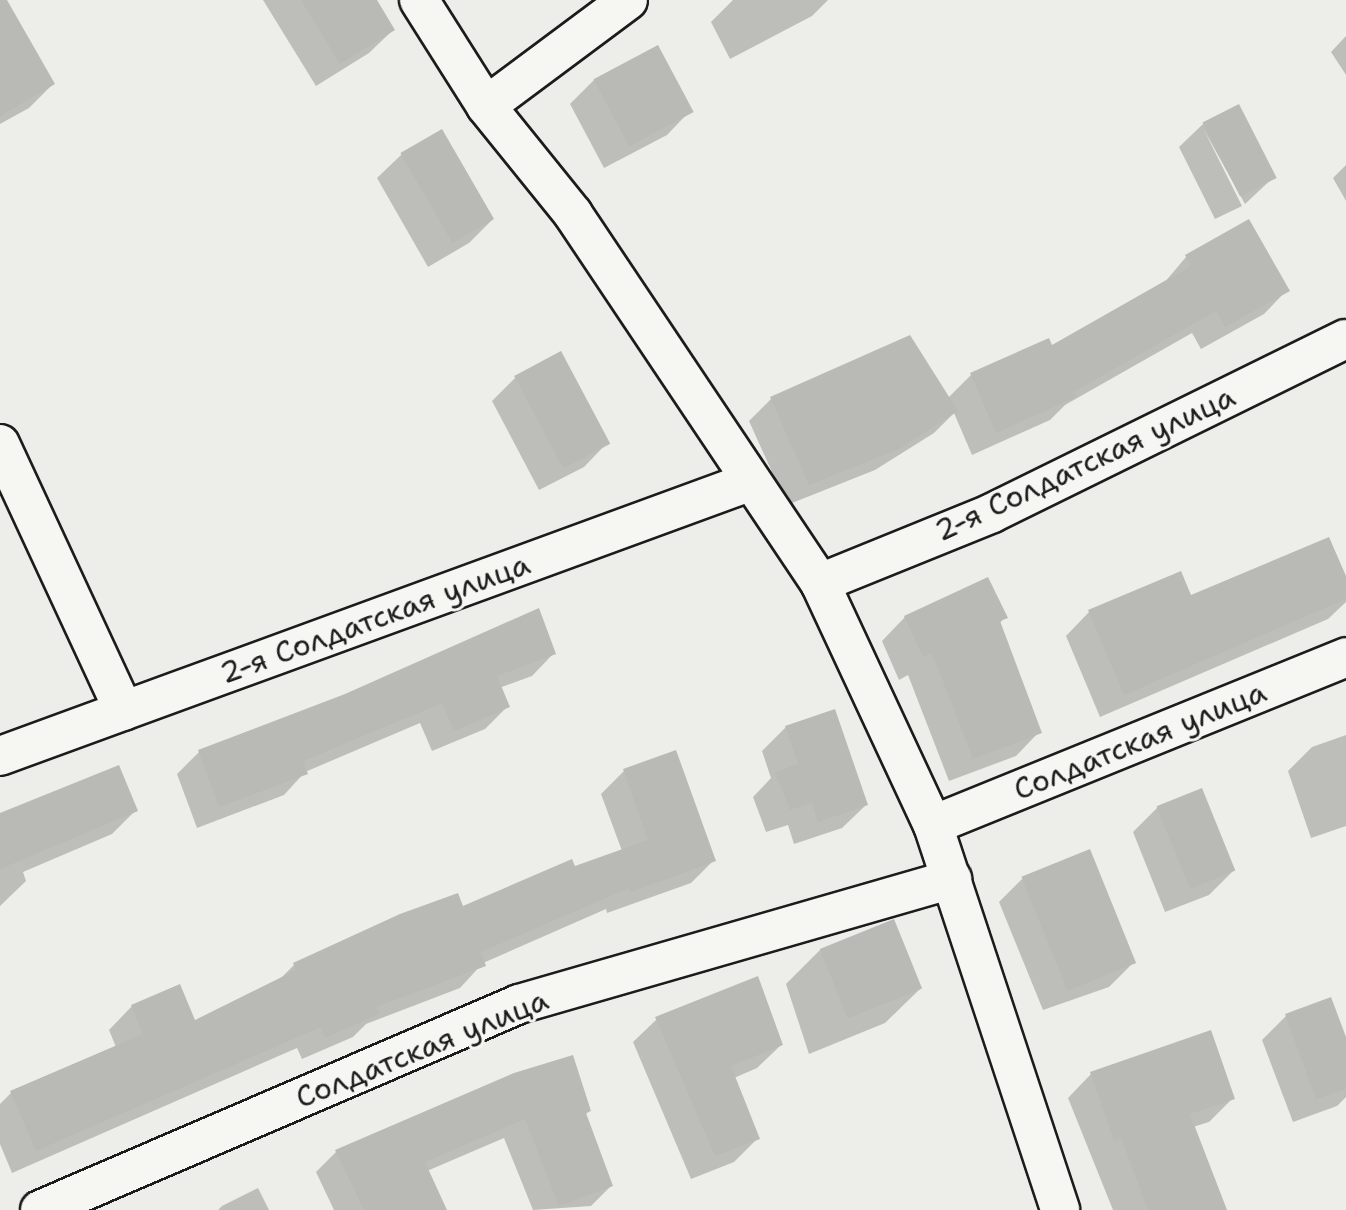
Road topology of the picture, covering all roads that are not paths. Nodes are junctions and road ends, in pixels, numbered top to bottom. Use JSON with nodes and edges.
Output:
{"nodes":[{"id":1,"x":419,"y":0,"type":"edge"},
{"id":2,"x":628,"y":0,"type":"edge"},
{"id":3,"x":486,"y":106,"type":"junction"},
{"id":4,"x":1346,"y":339,"type":"edge"},
{"id":5,"x":0,"y":444,"type":"edge"},
{"id":6,"x":749,"y":482,"type":"junction"},
{"id":7,"x":820,"y":583,"type":"junction"},
{"id":8,"x":1346,"y":657,"type":"edge"},
{"id":9,"x":124,"y":711,"type":"junction"},
{"id":10,"x":0,"y":756,"type":"edge"},
{"id":11,"x":933,"y":825,"type":"junction"},
{"id":12,"x":952,"y":879,"type":"junction"},
{"id":13,"x":40,"y":1210,"type":"edge"},
{"id":14,"x":1060,"y":1210,"type":"edge"}],
"edges":[{"from":1,"to":3,"type":"street"},
{"from":2,"to":3,"type":"street"},
{"from":3,"to":6,"type":"street"},
{"from":4,"to":7,"type":"street","name":"2-я Солдатская улица"},
{"from":5,"to":9,"type":"street"},
{"from":6,"to":7,"type":"street"},
{"from":6,"to":9,"type":"street","name":"2-я Солдатская улица"},
{"from":7,"to":11,"type":"street"},
{"from":8,"to":11,"type":"street","name":"Солдатская улица"},
{"from":9,"to":10,"type":"street","name":"2-я Солдатская улица"},
{"from":11,"to":12,"type":"street"},
{"from":12,"to":13,"type":"street","name":"Солдатская улица"},
{"from":12,"to":14,"type":"street"}]}
